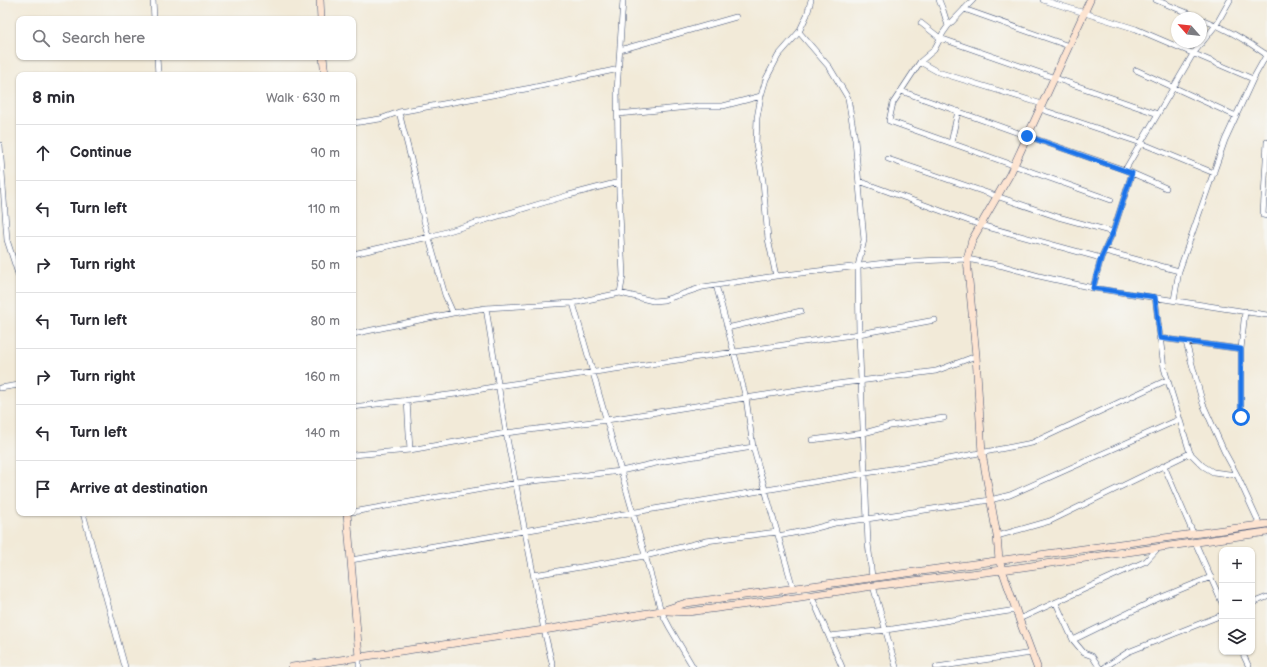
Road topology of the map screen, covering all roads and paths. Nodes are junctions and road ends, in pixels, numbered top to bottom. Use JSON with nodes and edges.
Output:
{"nodes":[{"id":1,"x":153,"y":0,"type":"edge"},
{"id":2,"x":320,"y":0,"type":"edge"},
{"id":3,"x":623,"y":0,"type":"edge"},
{"id":4,"x":811,"y":0,"type":"edge"},
{"id":5,"x":939,"y":0,"type":"edge"},
{"id":6,"x":973,"y":0,"type":"edge"},
{"id":7,"x":1043,"y":0,"type":"edge"},
{"id":8,"x":1090,"y":0,"type":"edge"},
{"id":9,"x":1156,"y":0,"type":"edge"},
{"id":10,"x":1230,"y":0,"type":"edge"},
{"id":11,"x":964,"y":9,"type":"junction"},
{"id":12,"x":1185,"y":12,"type":"edge"},
{"id":13,"x":1084,"y":13,"type":"junction"},
{"id":14,"x":154,"y":16,"type":"edge"},
{"id":15,"x":321,"y":16,"type":"edge"},
{"id":16,"x":736,"y":17,"type":"dead end"},
{"id":17,"x":1207,"y":21,"type":"edge"},
{"id":18,"x":921,"y":23,"type":"dead end"},
{"id":19,"x":1216,"y":24,"type":"junction"},
{"id":20,"x":948,"y":26,"type":"junction"},
{"id":21,"x":799,"y":32,"type":"junction"},
{"id":22,"x":940,"y":38,"type":"junction"},
{"id":23,"x":1069,"y":46,"type":"junction"},
{"id":24,"x":620,"y":50,"type":"junction"},
{"id":25,"x":1193,"y":54,"type":"junction"},
{"id":26,"x":1267,"y":55,"type":"edge"},
{"id":27,"x":156,"y":60,"type":"edge"},
{"id":28,"x":323,"y":60,"type":"edge"},
{"id":29,"x":920,"y":62,"type":"junction"},
{"id":30,"x":619,"y":69,"type":"junction"},
{"id":31,"x":1136,"y":70,"type":"dead end"},
{"id":32,"x":158,"y":72,"type":"edge"},
{"id":33,"x":324,"y":72,"type":"edge"},
{"id":34,"x":1054,"y":78,"type":"junction"},
{"id":35,"x":1253,"y":80,"type":"junction"},
{"id":36,"x":1173,"y":88,"type":"junction"},
{"id":37,"x":901,"y":90,"type":"junction"},
{"id":38,"x":761,"y":96,"type":"junction"},
{"id":39,"x":1041,"y":106,"type":"junction"},
{"id":40,"x":958,"y":111,"type":"junction"},
{"id":41,"x":399,"y":112,"type":"junction"},
{"id":42,"x":618,"y":114,"type":"junction"},
{"id":43,"x":1158,"y":114,"type":"junction"},
{"id":44,"x":1236,"y":116,"type":"junction"},
{"id":45,"x":356,"y":122,"type":"edge"},
{"id":46,"x":1027,"y":136,"type":"junction"},
{"id":47,"x":1267,"y":142,"type":"edge"},
{"id":48,"x":951,"y":143,"type":"junction"},
{"id":49,"x":1141,"y":143,"type":"junction"},
{"id":50,"x":0,"y":145,"type":"edge"},
{"id":51,"x":1266,"y":148,"type":"edge"},
{"id":52,"x":888,"y":159,"type":"dead end"},
{"id":53,"x":1014,"y":166,"type":"junction"},
{"id":54,"x":1125,"y":170,"type":"junction"},
{"id":55,"x":1132,"y":173,"type":"junction"},
{"id":56,"x":1214,"y":173,"type":"junction"},
{"id":57,"x":1,"y":177,"type":"edge"},
{"id":58,"x":859,"y":181,"type":"junction"},
{"id":59,"x":619,"y":182,"type":"junction"},
{"id":60,"x":1266,"y":183,"type":"edge"},
{"id":61,"x":1166,"y":188,"type":"dead end"},
{"id":62,"x":996,"y":197,"type":"junction"},
{"id":63,"x":1111,"y":200,"type":"dead end"},
{"id":64,"x":1267,"y":216,"type":"edge"},
{"id":65,"x":980,"y":225,"type":"junction"},
{"id":66,"x":1113,"y":232,"type":"junction"},
{"id":67,"x":429,"y":237,"type":"junction"},
{"id":68,"x":1105,"y":251,"type":"junction"},
{"id":69,"x":356,"y":253,"type":"edge"},
{"id":70,"x":1101,"y":258,"type":"junction"},
{"id":71,"x":967,"y":259,"type":"junction"},
{"id":72,"x":858,"y":266,"type":"junction"},
{"id":73,"x":16,"y":268,"type":"edge"},
{"id":74,"x":1179,"y":271,"type":"junction"},
{"id":75,"x":776,"y":276,"type":"junction"},
{"id":76,"x":716,"y":285,"type":"junction"},
{"id":77,"x":1093,"y":288,"type":"junction"},
{"id":78,"x":620,"y":293,"type":"junction"},
{"id":79,"x":1155,"y":297,"type":"junction"},
{"id":80,"x":1174,"y":300,"type":"junction"},
{"id":81,"x":573,"y":302,"type":"junction"},
{"id":82,"x":486,"y":308,"type":"junction"},
{"id":83,"x":801,"y":311,"type":"dead end"},
{"id":84,"x":1245,"y":311,"type":"junction"},
{"id":85,"x":453,"y":313,"type":"junction"},
{"id":86,"x":1267,"y":315,"type":"edge"},
{"id":87,"x":935,"y":320,"type":"dead end"},
{"id":88,"x":728,"y":328,"type":"junction"},
{"id":89,"x":356,"y":333,"type":"edge"},
{"id":90,"x":859,"y":334,"type":"junction"},
{"id":91,"x":1160,"y":338,"type":"junction"},
{"id":92,"x":1186,"y":342,"type":"junction"},
{"id":93,"x":1241,"y":349,"type":"junction"},
{"id":94,"x":734,"y":351,"type":"junction"},
{"id":95,"x":976,"y":356,"type":"junction"},
{"id":96,"x":593,"y":373,"type":"junction"},
{"id":97,"x":862,"y":380,"type":"junction"},
{"id":98,"x":1167,"y":380,"type":"junction"},
{"id":99,"x":16,"y":385,"type":"edge"},
{"id":100,"x":498,"y":386,"type":"junction"},
{"id":101,"x":0,"y":388,"type":"edge"},
{"id":102,"x":746,"y":398,"type":"junction"},
{"id":103,"x":407,"y":400,"type":"junction"},
{"id":104,"x":356,"y":407,"type":"edge"},
{"id":105,"x":1241,"y":417,"type":"dead end"},
{"id":106,"x":944,"y":418,"type":"dead end"},
{"id":107,"x":1180,"y":419,"type":"junction"},
{"id":108,"x":607,"y":420,"type":"junction"},
{"id":109,"x":506,"y":433,"type":"junction"},
{"id":110,"x":864,"y":433,"type":"junction"},
{"id":111,"x":812,"y":440,"type":"dead end"},
{"id":112,"x":753,"y":447,"type":"junction"},
{"id":113,"x":410,"y":450,"type":"junction"},
{"id":114,"x":982,"y":453,"type":"junction"},
{"id":115,"x":1190,"y":453,"type":"junction"},
{"id":116,"x":356,"y":455,"type":"edge"},
{"id":117,"x":1164,"y":466,"type":"junction"},
{"id":118,"x":621,"y":471,"type":"junction"},
{"id":119,"x":866,"y":473,"type":"junction"},
{"id":120,"x":1237,"y":475,"type":"junction"},
{"id":121,"x":516,"y":483,"type":"junction"},
{"id":122,"x":764,"y":491,"type":"junction"},
{"id":123,"x":990,"y":500,"type":"junction"},
{"id":124,"x":356,"y":511,"type":"edge"},
{"id":125,"x":633,"y":513,"type":"junction"},
{"id":126,"x":84,"y":516,"type":"edge"},
{"id":127,"x":347,"y":516,"type":"edge"},
{"id":128,"x":867,"y":519,"type":"junction"},
{"id":129,"x":1264,"y":524,"type":"edge"},
{"id":130,"x":525,"y":531,"type":"junction"},
{"id":131,"x":1267,"y":532,"type":"edge"},
{"id":132,"x":1193,"y":533,"type":"junction"},
{"id":133,"x":778,"y":534,"type":"junction"},
{"id":134,"x":997,"y":536,"type":"junction"},
{"id":135,"x":1195,"y":542,"type":"junction"},
{"id":136,"x":1160,"y":547,"type":"junction"},
{"id":137,"x":645,"y":556,"type":"junction"},
{"id":138,"x":352,"y":560,"type":"junction"},
{"id":139,"x":999,"y":560,"type":"junction"},
{"id":140,"x":1002,"y":570,"type":"junction"},
{"id":141,"x":534,"y":575,"type":"junction"},
{"id":142,"x":872,"y":577,"type":"junction"},
{"id":143,"x":1211,"y":577,"type":"junction"},
{"id":144,"x":873,"y":586,"type":"junction"},
{"id":145,"x":793,"y":588,"type":"junction"},
{"id":146,"x":811,"y":596,"type":"junction"},
{"id":147,"x":1219,"y":596,"type":"edge"},
{"id":148,"x":1267,"y":597,"type":"edge"},
{"id":149,"x":1255,"y":602,"type":"edge"},
{"id":150,"x":1056,"y":603,"type":"junction"},
{"id":151,"x":1016,"y":610,"type":"junction"},
{"id":152,"x":661,"y":611,"type":"junction"},
{"id":153,"x":1219,"y":616,"type":"edge"},
{"id":154,"x":1019,"y":620,"type":"junction"},
{"id":155,"x":544,"y":630,"type":"junction"},
{"id":156,"x":886,"y":630,"type":"junction"},
{"id":157,"x":829,"y":636,"type":"junction"},
{"id":158,"x":1073,"y":640,"type":"junction"},
{"id":159,"x":1032,"y":652,"type":"junction"},
{"id":160,"x":1243,"y":655,"type":"edge"},
{"id":161,"x":359,"y":657,"type":"junction"},
{"id":162,"x":125,"y":667,"type":"edge"},
{"id":163,"x":292,"y":667,"type":"edge"},
{"id":164,"x":359,"y":667,"type":"edge"},
{"id":165,"x":553,"y":667,"type":"edge"},
{"id":166,"x":694,"y":667,"type":"edge"},
{"id":167,"x":842,"y":667,"type":"edge"},
{"id":168,"x":896,"y":667,"type":"edge"},
{"id":169,"x":936,"y":667,"type":"edge"},
{"id":170,"x":1037,"y":667,"type":"edge"},
{"id":171,"x":1099,"y":667,"type":"edge"},
{"id":172,"x":1105,"y":667,"type":"edge"},
{"id":173,"x":1249,"y":667,"type":"edge"}],
"edges":[{"from":1,"to":14,"type":"street"},
{"from":2,"to":15,"type":"street"},
{"from":3,"to":24,"type":"street"},
{"from":4,"to":21,"type":"street"},
{"from":5,"to":20,"type":"street"},
{"from":6,"to":11,"type":"street"},
{"from":7,"to":13,"type":"street"},
{"from":8,"to":13,"type":"street"},
{"from":9,"to":12,"type":"street"},
{"from":10,"to":19,"type":"street"},
{"from":11,"to":20,"type":"street"},
{"from":11,"to":23,"type":"street"},
{"from":13,"to":23,"type":"street"},
{"from":13,"to":25,"type":"street"},
{"from":16,"to":24,"type":"street"},
{"from":17,"to":19,"type":"street"},
{"from":18,"to":22,"type":"street"},
{"from":19,"to":25,"type":"street"},
{"from":19,"to":26,"type":"street"},
{"from":20,"to":22,"type":"street"},
{"from":21,"to":38,"type":"street"},
{"from":21,"to":58,"type":"street"},
{"from":22,"to":29,"type":"street"},
{"from":22,"to":34,"type":"street"},
{"from":23,"to":34,"type":"street"},
{"from":24,"to":30,"type":"street"},
{"from":25,"to":35,"type":"street"},
{"from":25,"to":36,"type":"street"},
{"from":26,"to":35,"type":"street"},
{"from":27,"to":32,"type":"street"},
{"from":28,"to":33,"type":"street"},
{"from":29,"to":37,"type":"street"},
{"from":29,"to":39,"type":"street"},
{"from":30,"to":41,"type":"street"},
{"from":30,"to":42,"type":"street"},
{"from":31,"to":36,"type":"street"},
{"from":34,"to":39,"type":"street"},
{"from":34,"to":43,"type":"street"},
{"from":35,"to":44,"type":"street"},
{"from":36,"to":43,"type":"street"},
{"from":36,"to":44,"type":"street"},
{"from":37,"to":40,"type":"street"},
{"from":37,"to":48,"type":"street"},
{"from":38,"to":42,"type":"street"},
{"from":38,"to":75,"type":"street"},
{"from":39,"to":46,"type":"street"},
{"from":39,"to":49,"type":"street"},
{"from":40,"to":46,"type":"street"},
{"from":40,"to":48,"type":"street"},
{"from":41,"to":45,"type":"street"},
{"from":41,"to":67,"type":"street"},
{"from":42,"to":59,"type":"street"},
{"from":43,"to":49,"type":"street"},
{"from":44,"to":56,"type":"street"},
{"from":46,"to":53,"type":"street"},
{"from":46,"to":54,"type":"street"},
{"from":47,"to":51,"type":"street"},
{"from":48,"to":53,"type":"street"},
{"from":49,"to":54,"type":"street"},
{"from":49,"to":56,"type":"street"},
{"from":50,"to":57,"type":"street"},
{"from":51,"to":60,"type":"street"},
{"from":52,"to":62,"type":"street"},
{"from":53,"to":62,"type":"street"},
{"from":53,"to":63,"type":"street"},
{"from":54,"to":55,"type":"street"},
{"from":55,"to":61,"type":"street"},
{"from":55,"to":66,"type":"street"},
{"from":56,"to":74,"type":"street"},
{"from":57,"to":73,"type":"street"},
{"from":58,"to":65,"type":"street"},
{"from":58,"to":72,"type":"street"},
{"from":59,"to":67,"type":"street"},
{"from":59,"to":78,"type":"street"},
{"from":60,"to":64,"type":"street"},
{"from":62,"to":65,"type":"street"},
{"from":62,"to":66,"type":"street"},
{"from":65,"to":70,"type":"street"},
{"from":65,"to":71,"type":"street"},
{"from":66,"to":68,"type":"street"},
{"from":67,"to":69,"type":"street"},
{"from":67,"to":85,"type":"street"},
{"from":68,"to":70,"type":"street"},
{"from":68,"to":74,"type":"street"},
{"from":70,"to":77,"type":"street"},
{"from":71,"to":72,"type":"street"},
{"from":71,"to":77,"type":"street"},
{"from":71,"to":95,"type":"street"},
{"from":72,"to":75,"type":"street"},
{"from":72,"to":90,"type":"street"},
{"from":74,"to":80,"type":"street"},
{"from":75,"to":76,"type":"street"},
{"from":76,"to":78,"type":"street"},
{"from":76,"to":88,"type":"street"},
{"from":77,"to":79,"type":"street"},
{"from":78,"to":81,"type":"street"},
{"from":79,"to":80,"type":"street"},
{"from":79,"to":91,"type":"street"},
{"from":80,"to":84,"type":"street"},
{"from":81,"to":82,"type":"street"},
{"from":81,"to":96,"type":"street"},
{"from":82,"to":85,"type":"street"},
{"from":82,"to":100,"type":"street"},
{"from":83,"to":88,"type":"street"},
{"from":84,"to":86,"type":"street"},
{"from":84,"to":93,"type":"street"},
{"from":85,"to":89,"type":"street"},
{"from":87,"to":90,"type":"street"},
{"from":88,"to":94,"type":"street"},
{"from":90,"to":94,"type":"street"},
{"from":90,"to":97,"type":"street"},
{"from":91,"to":92,"type":"street"},
{"from":91,"to":98,"type":"street"},
{"from":92,"to":93,"type":"street"},
{"from":92,"to":120,"type":"street"},
{"from":93,"to":105,"type":"street"},
{"from":94,"to":96,"type":"street"},
{"from":94,"to":102,"type":"street"},
{"from":95,"to":97,"type":"street"},
{"from":95,"to":114,"type":"street"},
{"from":96,"to":100,"type":"street"},
{"from":96,"to":108,"type":"street"},
{"from":97,"to":102,"type":"street"},
{"from":97,"to":110,"type":"street"},
{"from":98,"to":107,"type":"street"},
{"from":98,"to":114,"type":"street"},
{"from":99,"to":101,"type":"street"},
{"from":100,"to":103,"type":"street"},
{"from":100,"to":109,"type":"street"},
{"from":102,"to":108,"type":"street"},
{"from":102,"to":112,"type":"street"},
{"from":103,"to":104,"type":"street"},
{"from":103,"to":113,"type":"street"},
{"from":106,"to":110,"type":"street"},
{"from":107,"to":115,"type":"street"},
{"from":107,"to":123,"type":"street"},
{"from":108,"to":109,"type":"street"},
{"from":108,"to":118,"type":"street"},
{"from":109,"to":113,"type":"street"},
{"from":109,"to":121,"type":"street"},
{"from":110,"to":111,"type":"street"},
{"from":110,"to":119,"type":"street"},
{"from":112,"to":118,"type":"street"},
{"from":112,"to":122,"type":"street"},
{"from":113,"to":116,"type":"street"},
{"from":114,"to":119,"type":"street"},
{"from":114,"to":123,"type":"street"},
{"from":115,"to":117,"type":"street"},
{"from":115,"to":120,"type":"street"},
{"from":117,"to":132,"type":"street"},
{"from":117,"to":134,"type":"street"},
{"from":118,"to":121,"type":"street"},
{"from":118,"to":125,"type":"street"},
{"from":119,"to":122,"type":"street"},
{"from":119,"to":128,"type":"street"},
{"from":120,"to":129,"type":"street"},
{"from":121,"to":124,"type":"street"},
{"from":121,"to":130,"type":"street"},
{"from":122,"to":125,"type":"street"},
{"from":122,"to":133,"type":"street"},
{"from":123,"to":128,"type":"street"},
{"from":123,"to":134,"type":"street"},
{"from":125,"to":130,"type":"street"},
{"from":125,"to":137,"type":"street"},
{"from":126,"to":162,"type":"street"},
{"from":127,"to":138,"type":"street"},
{"from":128,"to":133,"type":"street"},
{"from":128,"to":142,"type":"street"},
{"from":129,"to":132,"type":"street"},
{"from":130,"to":138,"type":"street"},
{"from":130,"to":141,"type":"street"},
{"from":131,"to":135,"type":"street"},
{"from":132,"to":139,"type":"street"},
{"from":133,"to":137,"type":"street"},
{"from":133,"to":145,"type":"street"},
{"from":134,"to":139,"type":"street"},
{"from":135,"to":136,"type":"street"},
{"from":135,"to":143,"type":"street"},
{"from":136,"to":140,"type":"street"},
{"from":136,"to":150,"type":"street"},
{"from":137,"to":141,"type":"street"},
{"from":137,"to":152,"type":"street"},
{"from":138,"to":161,"type":"street"},
{"from":139,"to":140,"type":"street"},
{"from":139,"to":142,"type":"street"},
{"from":140,"to":144,"type":"street"},
{"from":140,"to":151,"type":"street"},
{"from":141,"to":155,"type":"street"},
{"from":142,"to":145,"type":"street"},
{"from":143,"to":147,"type":"street"},
{"from":143,"to":158,"type":"street"},
{"from":144,"to":146,"type":"street"},
{"from":144,"to":156,"type":"street"},
{"from":145,"to":152,"type":"street"},
{"from":146,"to":152,"type":"street"},
{"from":146,"to":157,"type":"street"},
{"from":148,"to":149,"type":"street"},
{"from":150,"to":154,"type":"street"},
{"from":150,"to":158,"type":"street"},
{"from":151,"to":154,"type":"street"},
{"from":151,"to":156,"type":"street"},
{"from":152,"to":155,"type":"street"},
{"from":152,"to":166,"type":"street"},
{"from":153,"to":172,"type":"street"},
{"from":154,"to":159,"type":"street"},
{"from":155,"to":161,"type":"street"},
{"from":155,"to":165,"type":"street"},
{"from":156,"to":157,"type":"street"},
{"from":156,"to":168,"type":"street"},
{"from":157,"to":167,"type":"street"},
{"from":158,"to":171,"type":"street"},
{"from":159,"to":169,"type":"street"},
{"from":159,"to":170,"type":"street"},
{"from":160,"to":173,"type":"street"},
{"from":161,"to":163,"type":"street"},
{"from":161,"to":164,"type":"street"}]}
